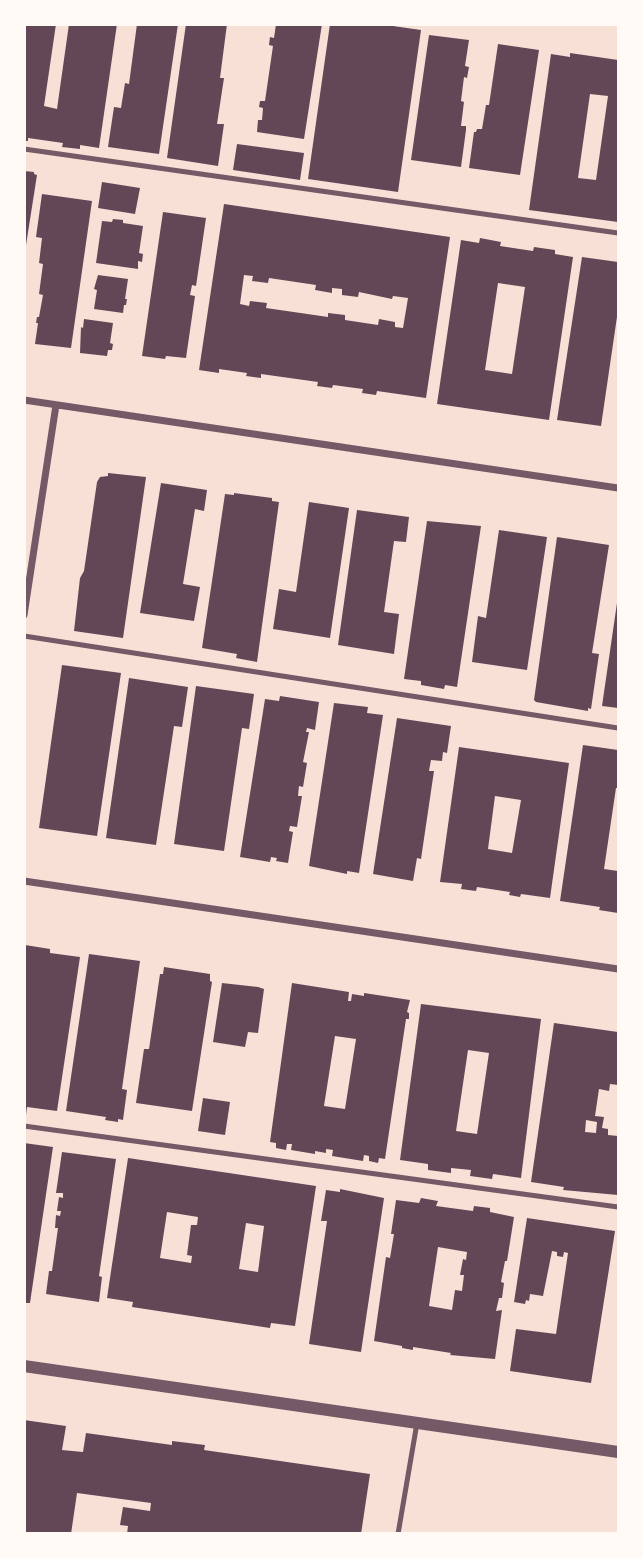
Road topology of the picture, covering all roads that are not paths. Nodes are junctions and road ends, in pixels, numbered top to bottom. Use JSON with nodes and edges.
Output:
{"nodes":[{"id":1,"x":24,"y":149,"type":"edge"},
{"id":2,"x":618,"y":233,"type":"edge"},
{"id":3,"x":24,"y":400,"type":"edge"},
{"id":4,"x":56,"y":405,"type":"junction"},
{"id":5,"x":618,"y":488,"type":"edge"},
{"id":6,"x":24,"y":615,"type":"edge"},
{"id":7,"x":24,"y":636,"type":"edge"},
{"id":8,"x":618,"y":728,"type":"edge"},
{"id":9,"x":24,"y":881,"type":"edge"},
{"id":10,"x":618,"y":969,"type":"edge"},
{"id":11,"x":24,"y":1126,"type":"edge"},
{"id":12,"x":618,"y":1207,"type":"edge"},
{"id":13,"x":24,"y":1366,"type":"edge"},
{"id":14,"x":417,"y":1423,"type":"junction"},
{"id":15,"x":618,"y":1452,"type":"edge"},
{"id":16,"x":398,"y":1534,"type":"edge"}],
"edges":[{"from":1,"to":2,"type":"lane"},
{"from":3,"to":4,"type":"street"},
{"from":4,"to":5,"type":"street"},
{"from":4,"to":6,"type":"street"},
{"from":7,"to":8,"type":"lane"},
{"from":9,"to":10,"type":"street"},
{"from":11,"to":12,"type":"lane"},
{"from":13,"to":14,"type":"street"},
{"from":14,"to":15,"type":"street"},
{"from":14,"to":16,"type":"lane"}]}
